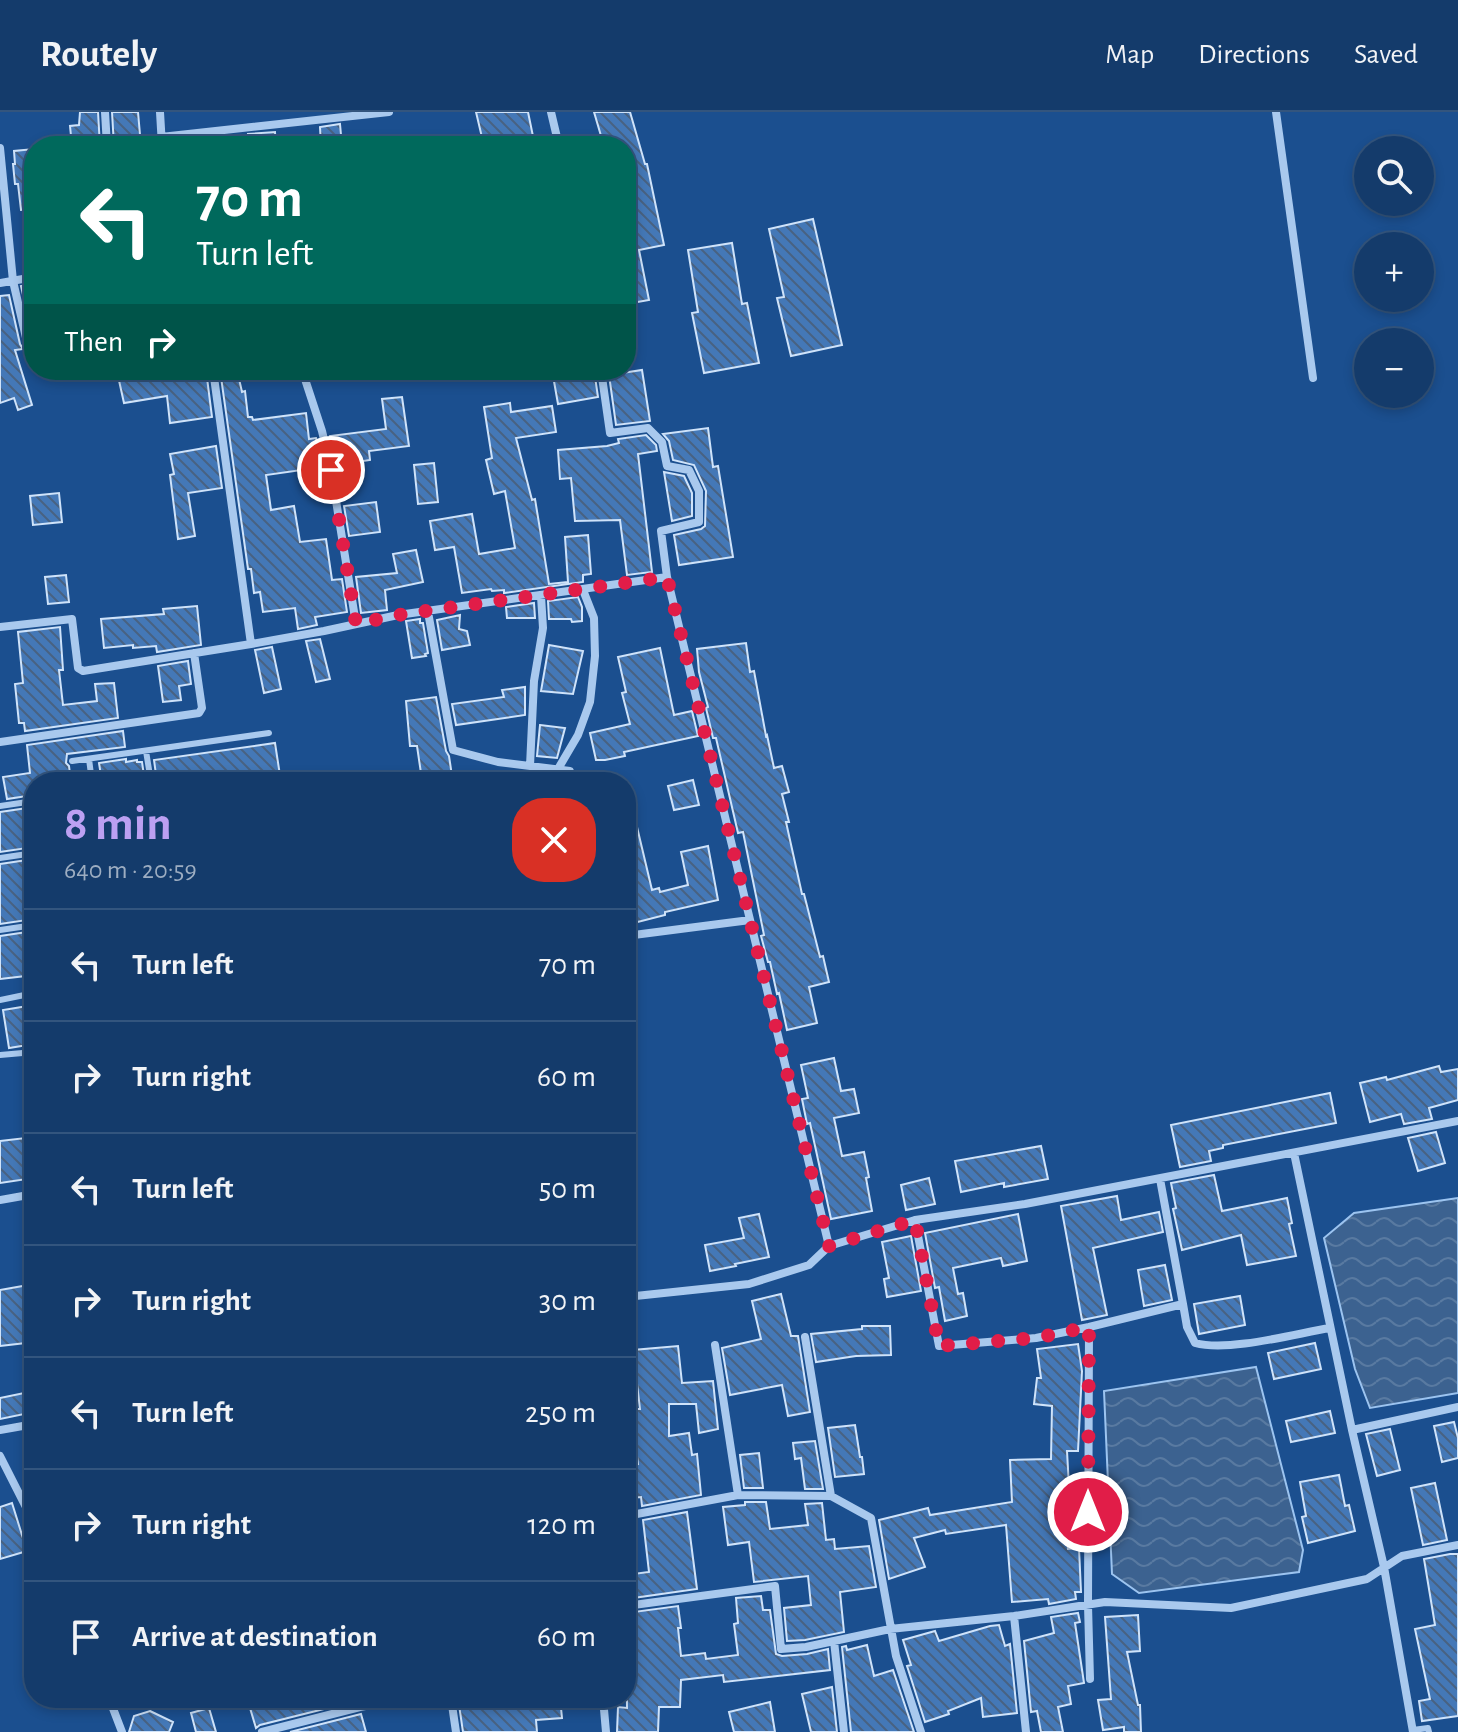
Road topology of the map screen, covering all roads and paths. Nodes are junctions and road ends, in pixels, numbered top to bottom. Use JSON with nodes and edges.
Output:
{"nodes":[{"id":1,"x":105,"y":112,"type":"edge"},
{"id":2,"x":160,"y":112,"type":"edge"},
{"id":3,"x":389,"y":112,"type":"edge"},
{"id":4,"x":551,"y":112,"type":"edge"},
{"id":5,"x":1276,"y":112,"type":"edge"},
{"id":6,"x":106,"y":136,"type":"edge"},
{"id":7,"x":162,"y":136,"type":"edge"},
{"id":8,"x":201,"y":136,"type":"edge"},
{"id":9,"x":557,"y":136,"type":"edge"},
{"id":10,"x":0,"y":148,"type":"edge"},
{"id":11,"x":24,"y":279,"type":"edge"},
{"id":12,"x":13,"y":281,"type":"junction"},
{"id":13,"x":0,"y":283,"type":"edge"},
{"id":14,"x":24,"y":329,"type":"edge"},
{"id":15,"x":1313,"y":378,"type":"dead end"},
{"id":16,"x":214,"y":380,"type":"edge"},
{"id":17,"x":305,"y":380,"type":"edge"},
{"id":18,"x":602,"y":380,"type":"edge"},
{"id":19,"x":667,"y":577,"type":"junction"},
{"id":20,"x":583,"y":590,"type":"junction"},
{"id":21,"x":541,"y":596,"type":"junction"},
{"id":22,"x":428,"y":612,"type":"junction"},
{"id":23,"x":356,"y":624,"type":"junction"},
{"id":24,"x":0,"y":627,"type":"edge"},
{"id":25,"x":251,"y":644,"type":"junction"},
{"id":26,"x":194,"y":653,"type":"junction"},
{"id":27,"x":269,"y":733,"type":"dead end"},
{"id":28,"x":0,"y":742,"type":"edge"},
{"id":29,"x":146,"y":751,"type":"junction"},
{"id":30,"x":89,"y":759,"type":"junction"},
{"id":31,"x":72,"y":761,"type":"dead end"},
{"id":32,"x":530,"y":766,"type":"junction"},
{"id":33,"x":558,"y":769,"type":"junction"},
{"id":34,"x":91,"y":772,"type":"edge"},
{"id":35,"x":149,"y":772,"type":"edge"},
{"id":36,"x":570,"y":772,"type":"edge"},
{"id":37,"x":24,"y":802,"type":"edge"},
{"id":38,"x":0,"y":806,"type":"edge"},
{"id":39,"x":24,"y":854,"type":"edge"},
{"id":40,"x":0,"y":858,"type":"edge"},
{"id":41,"x":750,"y":920,"type":"junction"},
{"id":42,"x":24,"y":926,"type":"edge"},
{"id":43,"x":0,"y":930,"type":"edge"},
{"id":44,"x":636,"y":935,"type":"edge"},
{"id":45,"x":24,"y":995,"type":"edge"},
{"id":46,"x":0,"y":1000,"type":"edge"},
{"id":47,"x":24,"y":1053,"type":"edge"},
{"id":48,"x":0,"y":1055,"type":"edge"},
{"id":49,"x":1458,"y":1121,"type":"edge"},
{"id":50,"x":1294,"y":1153,"type":"junction"},
{"id":51,"x":1160,"y":1179,"type":"junction"},
{"id":52,"x":24,"y":1196,"type":"edge"},
{"id":53,"x":0,"y":1200,"type":"edge"},
{"id":54,"x":915,"y":1220,"type":"junction"},
{"id":55,"x":829,"y":1246,"type":"junction"},
{"id":56,"x":636,"y":1297,"type":"edge"},
{"id":57,"x":1183,"y":1304,"type":"junction"},
{"id":58,"x":1089,"y":1327,"type":"junction"},
{"id":59,"x":1330,"y":1328,"type":"junction"},
{"id":60,"x":805,"y":1337,"type":"dead end"},
{"id":61,"x":715,"y":1345,"type":"dead end"},
{"id":62,"x":1458,"y":1407,"type":"edge"},
{"id":63,"x":24,"y":1426,"type":"edge"},
{"id":64,"x":0,"y":1430,"type":"edge"},
{"id":65,"x":1352,"y":1430,"type":"junction"},
{"id":66,"x":0,"y":1456,"type":"edge"},
{"id":67,"x":738,"y":1495,"type":"junction"},
{"id":68,"x":831,"y":1496,"type":"junction"},
{"id":69,"x":24,"y":1503,"type":"edge"},
{"id":70,"x":636,"y":1514,"type":"edge"},
{"id":71,"x":1458,"y":1545,"type":"edge"},
{"id":72,"x":1384,"y":1567,"type":"junction"},
{"id":73,"x":636,"y":1605,"type":"edge"},
{"id":74,"x":1088,"y":1605,"type":"junction"},
{"id":75,"x":1014,"y":1616,"type":"junction"},
{"id":76,"x":890,"y":1629,"type":"junction"},
{"id":77,"x":834,"y":1641,"type":"junction"},
{"id":78,"x":1090,"y":1679,"type":"dead end"},
{"id":79,"x":113,"y":1708,"type":"edge"},
{"id":80,"x":356,"y":1708,"type":"edge"},
{"id":81,"x":452,"y":1708,"type":"edge"},
{"id":82,"x":604,"y":1708,"type":"edge"},
{"id":83,"x":1413,"y":1731,"type":"edge"},
{"id":84,"x":122,"y":1732,"type":"edge"},
{"id":85,"x":262,"y":1732,"type":"edge"},
{"id":86,"x":456,"y":1732,"type":"edge"},
{"id":87,"x":606,"y":1732,"type":"edge"},
{"id":88,"x":844,"y":1732,"type":"edge"},
{"id":89,"x":921,"y":1732,"type":"edge"},
{"id":90,"x":1026,"y":1732,"type":"edge"},
{"id":91,"x":1429,"y":1732,"type":"edge"}],
"edges":[{"from":1,"to":6,"type":"street"},
{"from":2,"to":7,"type":"street"},
{"from":3,"to":8,"type":"street"},
{"from":4,"to":9,"type":"street"},
{"from":5,"to":15,"type":"street"},
{"from":10,"to":12,"type":"street"},
{"from":11,"to":12,"type":"street"},
{"from":12,"to":13,"type":"street"},
{"from":12,"to":14,"type":"street"},
{"from":16,"to":25,"type":"street"},
{"from":17,"to":23,"type":"street"},
{"from":18,"to":19,"type":"street"},
{"from":19,"to":20,"type":"street"},
{"from":19,"to":41,"type":"street"},
{"from":20,"to":21,"type":"street"},
{"from":20,"to":33,"type":"street"},
{"from":21,"to":22,"type":"street"},
{"from":21,"to":32,"type":"street"},
{"from":22,"to":23,"type":"street"},
{"from":22,"to":32,"type":"street"},
{"from":23,"to":25,"type":"street"},
{"from":24,"to":26,"type":"street"},
{"from":25,"to":26,"type":"street"},
{"from":26,"to":28,"type":"street"},
{"from":27,"to":29,"type":"lane"},
{"from":29,"to":30,"type":"lane"},
{"from":29,"to":35,"type":"lane"},
{"from":30,"to":31,"type":"lane"},
{"from":30,"to":34,"type":"lane"},
{"from":32,"to":33,"type":"street"},
{"from":33,"to":36,"type":"street"},
{"from":37,"to":38,"type":"lane"},
{"from":39,"to":40,"type":"lane"},
{"from":41,"to":44,"type":"street"},
{"from":41,"to":55,"type":"street"},
{"from":42,"to":43,"type":"lane"},
{"from":45,"to":46,"type":"lane"},
{"from":47,"to":48,"type":"lane"},
{"from":49,"to":50,"type":"street"},
{"from":50,"to":51,"type":"street"},
{"from":50,"to":59,"type":"street"},
{"from":51,"to":54,"type":"street"},
{"from":51,"to":57,"type":"street"},
{"from":52,"to":53,"type":"street"},
{"from":54,"to":55,"type":"street"},
{"from":54,"to":58,"type":"street"},
{"from":55,"to":56,"type":"street"},
{"from":57,"to":58,"type":"street"},
{"from":57,"to":59,"type":"street"},
{"from":58,"to":74,"type":"street"},
{"from":59,"to":65,"type":"street"},
{"from":60,"to":68,"type":"street"},
{"from":61,"to":67,"type":"street"},
{"from":62,"to":65,"type":"street"},
{"from":63,"to":64,"type":"street"},
{"from":65,"to":72,"type":"street"},
{"from":66,"to":69,"type":"street"},
{"from":67,"to":68,"type":"street"},
{"from":67,"to":70,"type":"street"},
{"from":68,"to":76,"type":"street"},
{"from":71,"to":72,"type":"street"},
{"from":72,"to":74,"type":"street"},
{"from":72,"to":83,"type":"street"},
{"from":73,"to":77,"type":"street"},
{"from":74,"to":75,"type":"street"},
{"from":74,"to":78,"type":"street"},
{"from":75,"to":76,"type":"street"},
{"from":75,"to":90,"type":"street"},
{"from":76,"to":77,"type":"street"},
{"from":76,"to":89,"type":"street"},
{"from":77,"to":88,"type":"street"},
{"from":79,"to":84,"type":"street"},
{"from":80,"to":85,"type":"street"},
{"from":81,"to":86,"type":"street"},
{"from":82,"to":87,"type":"street"},
{"from":83,"to":91,"type":"lane"}]}
